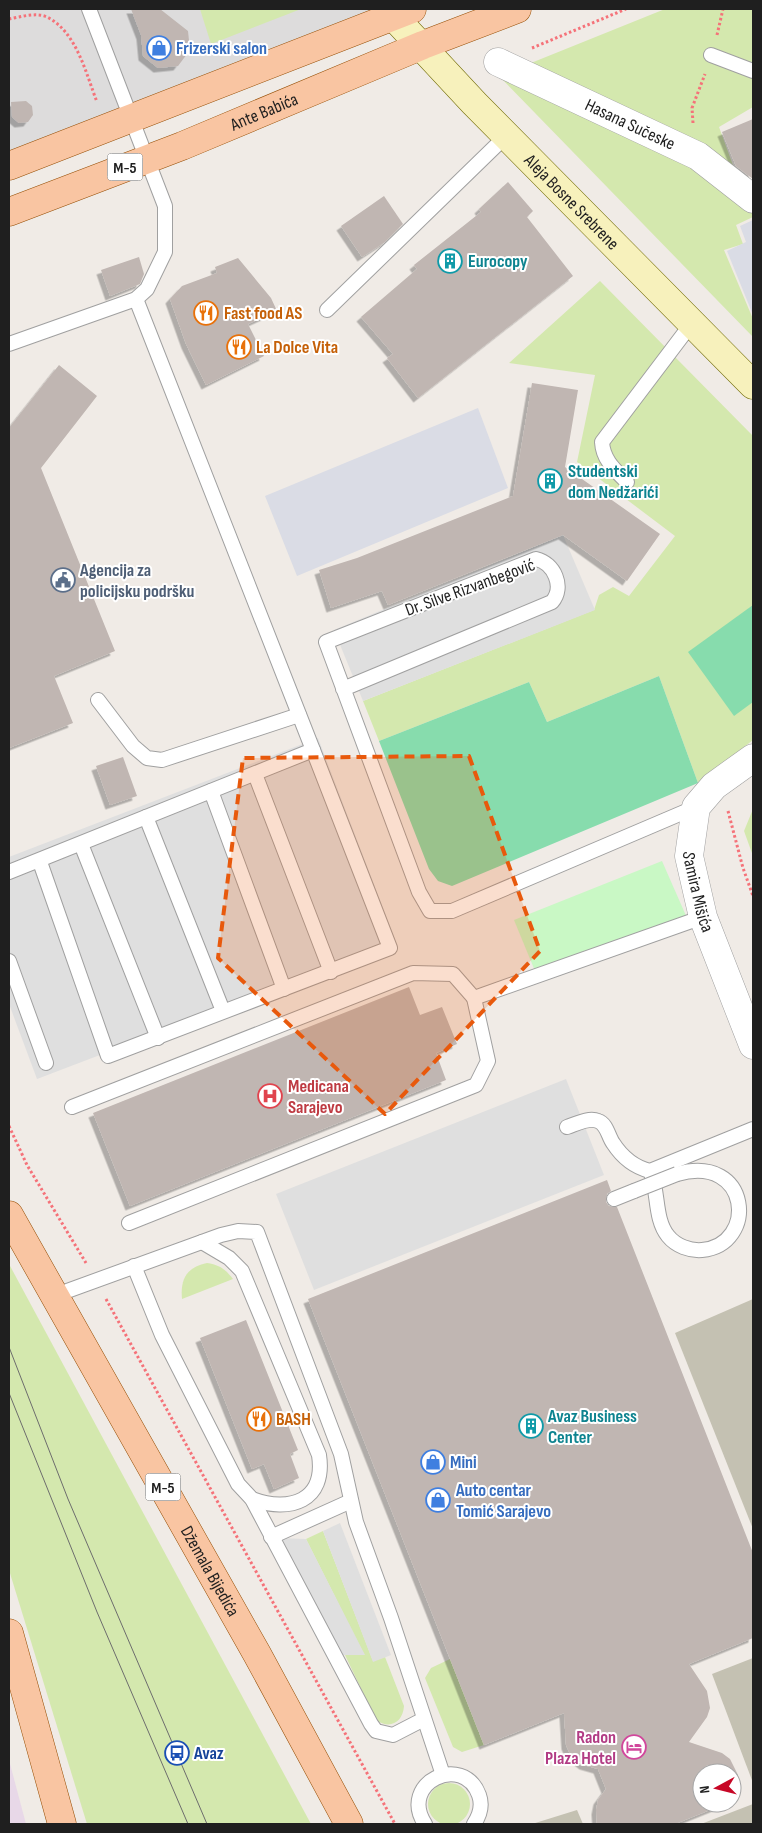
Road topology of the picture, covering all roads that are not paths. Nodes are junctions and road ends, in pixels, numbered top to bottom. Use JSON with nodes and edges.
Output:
{"nodes":[{"id":1,"x":89,"y":9,"type":"edge"},
{"id":2,"x":517,"y":9,"type":"edge"},
{"id":3,"x":403,"y":12,"type":"edge"},
{"id":4,"x":423,"y":45,"type":"junction"},
{"id":5,"x":711,"y":55,"type":"road end"},
{"id":6,"x":498,"y":62,"type":"road end"},
{"id":7,"x":753,"y":71,"type":"edge"},
{"id":8,"x":132,"y":118,"type":"junction"},
{"id":9,"x":506,"y":136,"type":"junction"},
{"id":10,"x":147,"y":159,"type":"junction"},
{"id":11,"x":9,"y":166,"type":"edge"},
{"id":12,"x":753,"y":199,"type":"edge"},
{"id":13,"x":9,"y":212,"type":"edge"},
{"id":14,"x":136,"y":299,"type":"junction"},
{"id":15,"x":327,"y":310,"type":"dead end"},
{"id":16,"x":692,"y":323,"type":"junction"},
{"id":17,"x":9,"y":344,"type":"edge"},
{"id":18,"x":753,"y":385,"type":"edge"},
{"id":19,"x":627,"y":482,"type":"dead end"},
{"id":20,"x":343,"y":689,"type":"junction"},
{"id":21,"x":98,"y":700,"type":"dead end"},
{"id":22,"x":299,"y":714,"type":"junction"},
{"id":23,"x":313,"y":750,"type":"junction"},
{"id":24,"x":753,"y":758,"type":"edge"},
{"id":25,"x":255,"y":774,"type":"junction"},
{"id":26,"x":211,"y":791,"type":"junction"},
{"id":27,"x":696,"y":807,"type":"junction"},
{"id":28,"x":146,"y":817,"type":"junction"},
{"id":29,"x":82,"y":844,"type":"junction"},
{"id":30,"x":40,"y":862,"type":"junction"},
{"id":31,"x":9,"y":872,"type":"edge"},
{"id":32,"x":703,"y":917,"type":"junction"},
{"id":33,"x":9,"y":961,"type":"edge"},
{"id":34,"x":331,"y":972,"type":"junction"},
{"id":35,"x":284,"y":989,"type":"junction"},
{"id":36,"x":474,"y":998,"type":"junction"},
{"id":37,"x":223,"y":1011,"type":"junction"},
{"id":38,"x":158,"y":1038,"type":"junction"},
{"id":39,"x":753,"y":1046,"type":"edge"},
{"id":40,"x":46,"y":1063,"type":"dead end"},
{"id":41,"x":72,"y":1107,"type":"dead end"},
{"id":42,"x":567,"y":1127,"type":"dead end"},
{"id":43,"x":753,"y":1129,"type":"edge"},
{"id":44,"x":650,"y":1171,"type":"junction"},
{"id":45,"x":614,"y":1199,"type":"dead end"},
{"id":46,"x":9,"y":1215,"type":"edge"},
{"id":47,"x":129,"y":1223,"type":"dead end"},
{"id":48,"x":202,"y":1242,"type":"junction"},
{"id":49,"x":134,"y":1266,"type":"junction"},
{"id":50,"x":56,"y":1295,"type":"junction"},
{"id":51,"x":252,"y":1499,"type":"junction"},
{"id":52,"x":351,"y":1501,"type":"junction"},
{"id":53,"x":271,"y":1537,"type":"junction"},
{"id":54,"x":9,"y":1633,"type":"edge"},
{"id":55,"x":424,"y":1719,"type":"junction"},
{"id":56,"x":443,"y":1775,"type":"junction"},
{"id":57,"x":62,"y":1824,"type":"edge"},
{"id":58,"x":349,"y":1824,"type":"edge"},
{"id":59,"x":425,"y":1824,"type":"edge"},
{"id":60,"x":474,"y":1824,"type":"edge"}],
"edges":[{"from":1,"to":8,"type":"lane"},
{"from":2,"to":4,"type":"main road","name":"Ante Babića","number":"M-5"},
{"from":3,"to":4,"type":"street","name":"Aleja Bosne Srebrene"},
{"from":3,"to":8,"type":"main road","number":"M-5"},
{"from":4,"to":9,"type":"street","name":"Aleja Bosne Srebrene"},
{"from":4,"to":10,"type":"main road","name":"Ante Babića","number":"M-5"},
{"from":5,"to":7,"type":"lane"},
{"from":6,"to":12,"type":"street","name":"Hasana Sučeske"},
{"from":8,"to":10,"type":"lane"},
{"from":8,"to":11,"type":"main road","number":"M-5"},
{"from":9,"to":15,"type":"lane"},
{"from":9,"to":16,"type":"street","name":"Aleja Bosne Srebrene"},
{"from":10,"to":13,"type":"main road","name":"Ante Babića","number":"M-5"},
{"from":10,"to":14,"type":"lane"},
{"from":14,"to":17,"type":"lane"},
{"from":14,"to":22,"type":"lane"},
{"from":16,"to":18,"type":"street","name":"Aleja Bosne Srebrene"},
{"from":16,"to":19,"type":"lane"},
{"from":20,"to":20,"type":"lane","name":"Dr. Silve Rizvanbegović"},
{"from":20,"to":27,"type":"lane","name":"Dr. Silve Rizvanbegović"},
{"from":21,"to":22,"type":"lane"},
{"from":22,"to":23,"type":"lane"},
{"from":23,"to":25,"type":"lane"},
{"from":23,"to":34,"type":"lane"},
{"from":24,"to":27,"type":"street"},
{"from":25,"to":26,"type":"lane"},
{"from":25,"to":34,"type":"lane"},
{"from":26,"to":28,"type":"lane"},
{"from":26,"to":35,"type":"lane"},
{"from":27,"to":32,"type":"street","name":"Samira Mišića"},
{"from":28,"to":29,"type":"lane"},
{"from":28,"to":37,"type":"lane"},
{"from":29,"to":30,"type":"lane"},
{"from":29,"to":38,"type":"lane"},
{"from":30,"to":31,"type":"lane"},
{"from":30,"to":38,"type":"lane"},
{"from":32,"to":36,"type":"lane"},
{"from":32,"to":39,"type":"street","name":"Samira Mišića"},
{"from":33,"to":40,"type":"lane"},
{"from":34,"to":35,"type":"lane"},
{"from":35,"to":37,"type":"lane"},
{"from":36,"to":41,"type":"lane"},
{"from":36,"to":47,"type":"lane"},
{"from":37,"to":38,"type":"lane"},
{"from":42,"to":44,"type":"lane"},
{"from":43,"to":44,"type":"lane"},
{"from":44,"to":45,"type":"lane","bridge":true},
{"from":46,"to":50,"type":"main road","name":"Džemala Bijedića","number":"M-5"},
{"from":48,"to":49,"type":"lane"},
{"from":48,"to":51,"type":"lane"},
{"from":48,"to":52,"type":"lane"},
{"from":49,"to":50,"type":"lane"},
{"from":49,"to":51,"type":"lane"},
{"from":50,"to":58,"type":"main road","name":"Džemala Bijedića","number":"M-5"},
{"from":51,"to":53,"type":"lane"},
{"from":52,"to":53,"type":"lane"},
{"from":52,"to":55,"type":"lane"},
{"from":53,"to":55,"type":"lane"},
{"from":54,"to":57,"type":"main road"},
{"from":55,"to":56,"type":"lane"},
{"from":56,"to":59,"type":"lane"},
{"from":56,"to":60,"type":"lane"}]}
